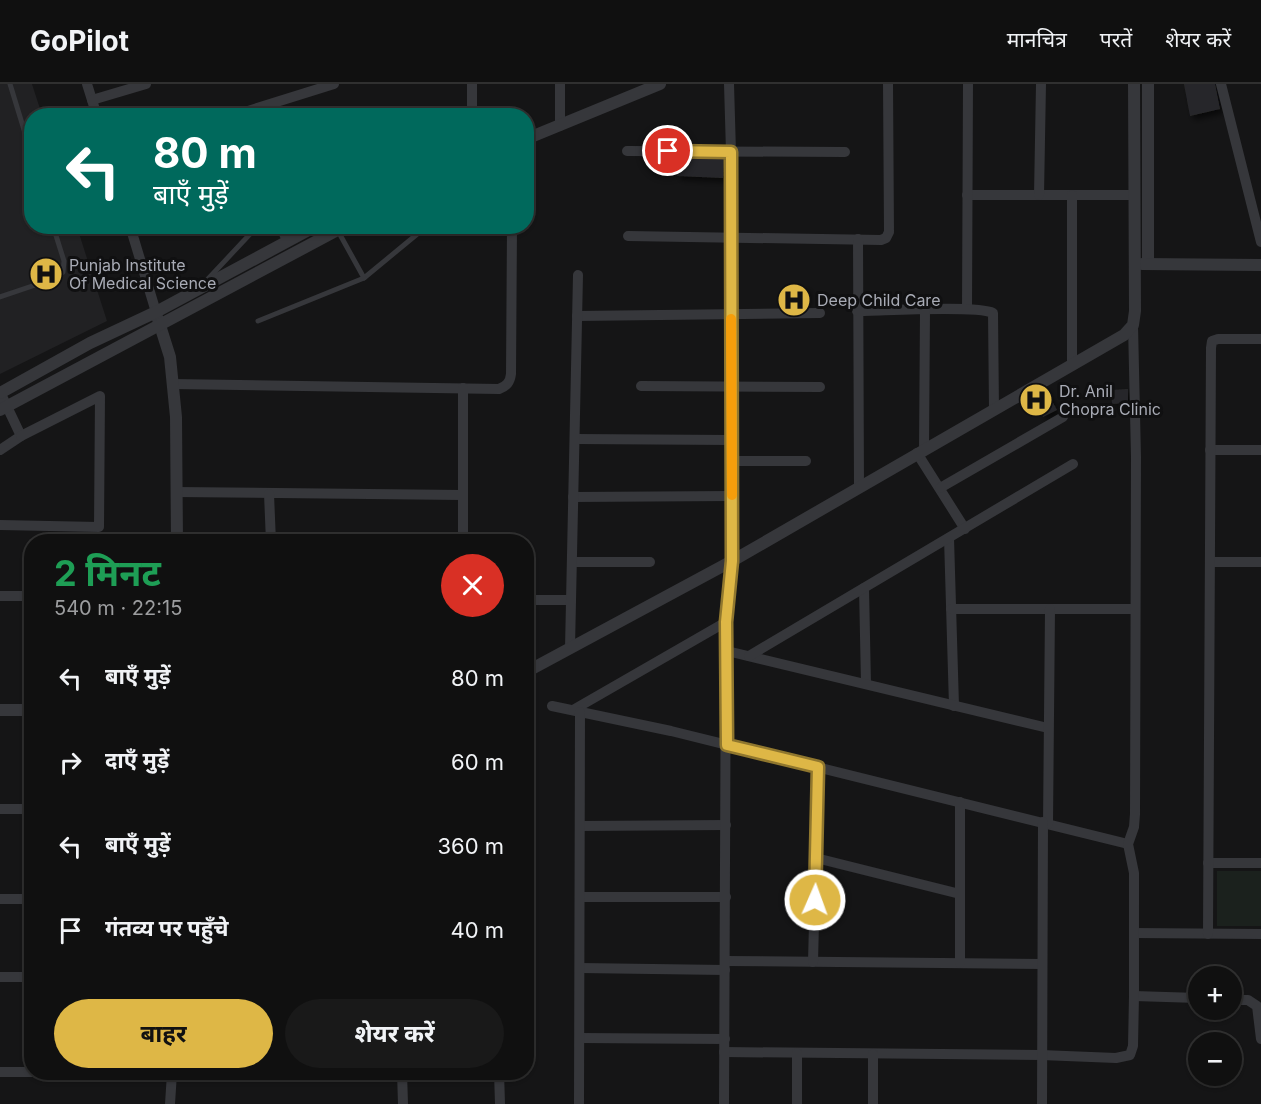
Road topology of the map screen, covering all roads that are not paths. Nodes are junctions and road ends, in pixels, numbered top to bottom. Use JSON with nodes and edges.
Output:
{"nodes":[{"id":1,"x":10,"y":84,"type":"edge"},
{"id":2,"x":87,"y":84,"type":"edge"},
{"id":3,"x":146,"y":84,"type":"edge"},
{"id":4,"x":334,"y":84,"type":"edge"},
{"id":5,"x":472,"y":84,"type":"edge"},
{"id":6,"x":560,"y":84,"type":"edge"},
{"id":7,"x":660,"y":84,"type":"edge"},
{"id":8,"x":729,"y":84,"type":"edge"},
{"id":9,"x":888,"y":84,"type":"edge"},
{"id":10,"x":968,"y":84,"type":"edge"},
{"id":11,"x":1041,"y":84,"type":"edge"},
{"id":12,"x":1134,"y":84,"type":"edge"},
{"id":13,"x":1148,"y":84,"type":"edge"},
{"id":14,"x":1221,"y":84,"type":"edge"},
{"id":15,"x":92,"y":100,"type":"junction"},
{"id":16,"x":94,"y":108,"type":"edge"},
{"id":17,"x":258,"y":108,"type":"edge"},
{"id":18,"x":472,"y":108,"type":"edge"},
{"id":19,"x":560,"y":126,"type":"junction"},
{"id":20,"x":24,"y":130,"type":"edge"},
{"id":21,"x":534,"y":136,"type":"edge"},
{"id":22,"x":627,"y":151,"type":"dead end"},
{"id":23,"x":731,"y":152,"type":"junction"},
{"id":24,"x":845,"y":152,"type":"dead end"},
{"id":25,"x":1135,"y":163,"type":"junction"},
{"id":26,"x":1148,"y":163,"type":"junction"},
{"id":27,"x":966,"y":195,"type":"junction"},
{"id":28,"x":1039,"y":195,"type":"junction"},
{"id":29,"x":1072,"y":195,"type":"junction"},
{"id":30,"x":1135,"y":195,"type":"junction"},
{"id":31,"x":56,"y":234,"type":"edge"},
{"id":32,"x":132,"y":234,"type":"edge"},
{"id":33,"x":251,"y":234,"type":"edge"},
{"id":34,"x":282,"y":234,"type":"edge"},
{"id":35,"x":301,"y":234,"type":"edge"},
{"id":36,"x":329,"y":234,"type":"edge"},
{"id":37,"x":343,"y":234,"type":"edge"},
{"id":38,"x":417,"y":234,"type":"edge"},
{"id":39,"x":512,"y":234,"type":"edge"},
{"id":40,"x":628,"y":236,"type":"dead end"},
{"id":41,"x":731,"y":237,"type":"junction"},
{"id":42,"x":858,"y":239,"type":"junction"},
{"id":43,"x":286,"y":242,"type":"junction"},
{"id":44,"x":1261,"y":242,"type":"edge"},
{"id":45,"x":1135,"y":263,"type":"junction"},
{"id":46,"x":1148,"y":264,"type":"junction"},
{"id":47,"x":1261,"y":266,"type":"edge"},
{"id":48,"x":578,"y":275,"type":"dead end"},
{"id":49,"x":364,"y":278,"type":"junction"},
{"id":50,"x":199,"y":289,"type":"junction"},
{"id":51,"x":0,"y":297,"type":"edge"},
{"id":52,"x":967,"y":309,"type":"junction"},
{"id":53,"x":857,"y":311,"type":"junction"},
{"id":54,"x":925,"y":311,"type":"junction"},
{"id":55,"x":156,"y":312,"type":"junction"},
{"id":56,"x":820,"y":313,"type":"dead end"},
{"id":57,"x":577,"y":316,"type":"junction"},
{"id":58,"x":731,"y":316,"type":"junction"},
{"id":59,"x":258,"y":321,"type":"dead end"},
{"id":60,"x":160,"y":325,"type":"junction"},
{"id":61,"x":1133,"y":325,"type":"junction"},
{"id":62,"x":1261,"y":339,"type":"edge"},
{"id":63,"x":1072,"y":364,"type":"junction"},
{"id":64,"x":172,"y":384,"type":"junction"},
{"id":65,"x":641,"y":386,"type":"dead end"},
{"id":66,"x":731,"y":387,"type":"junction"},
{"id":67,"x":820,"y":387,"type":"dead end"},
{"id":68,"x":463,"y":388,"type":"junction"},
{"id":69,"x":0,"y":392,"type":"edge"},
{"id":70,"x":4,"y":408,"type":"edge"},
{"id":71,"x":994,"y":410,"type":"junction"},
{"id":72,"x":1063,"y":417,"type":"dead end"},
{"id":73,"x":21,"y":436,"type":"junction"},
{"id":74,"x":575,"y":439,"type":"junction"},
{"id":75,"x":731,"y":440,"type":"junction"},
{"id":76,"x":0,"y":450,"type":"edge"},
{"id":77,"x":1210,"y":450,"type":"junction"},
{"id":78,"x":1261,"y":450,"type":"edge"},
{"id":79,"x":920,"y":451,"type":"junction"},
{"id":80,"x":732,"y":461,"type":"junction"},
{"id":81,"x":806,"y":461,"type":"dead end"},
{"id":82,"x":1073,"y":464,"type":"dead end"},
{"id":83,"x":859,"y":486,"type":"junction"},
{"id":84,"x":940,"y":488,"type":"junction"},
{"id":85,"x":176,"y":492,"type":"junction"},
{"id":86,"x":269,"y":494,"type":"junction"},
{"id":87,"x":462,"y":495,"type":"junction"},
{"id":88,"x":732,"y":496,"type":"junction"},
{"id":89,"x":573,"y":497,"type":"junction"},
{"id":90,"x":0,"y":525,"type":"edge"},
{"id":91,"x":965,"y":529,"type":"junction"},
{"id":92,"x":177,"y":534,"type":"edge"},
{"id":93,"x":271,"y":534,"type":"edge"},
{"id":94,"x":463,"y":534,"type":"edge"},
{"id":95,"x":949,"y":538,"type":"junction"},
{"id":96,"x":732,"y":561,"type":"junction"},
{"id":97,"x":1210,"y":561,"type":"junction"},
{"id":98,"x":572,"y":562,"type":"junction"},
{"id":99,"x":650,"y":562,"type":"dead end"},
{"id":100,"x":1261,"y":562,"type":"edge"},
{"id":101,"x":864,"y":588,"type":"junction"},
{"id":102,"x":0,"y":596,"type":"edge"},
{"id":103,"x":24,"y":596,"type":"edge"},
{"id":104,"x":534,"y":600,"type":"edge"},
{"id":105,"x":571,"y":600,"type":"junction"},
{"id":106,"x":951,"y":609,"type":"junction"},
{"id":107,"x":1050,"y":609,"type":"junction"},
{"id":108,"x":1135,"y":609,"type":"junction"},
{"id":109,"x":726,"y":622,"type":"junction"},
{"id":110,"x":570,"y":648,"type":"junction"},
{"id":111,"x":727,"y":651,"type":"junction"},
{"id":112,"x":749,"y":656,"type":"junction"},
{"id":113,"x":534,"y":668,"type":"edge"},
{"id":114,"x":866,"y":684,"type":"junction"},
{"id":115,"x":552,"y":706,"type":"dead end"},
{"id":116,"x":954,"y":706,"type":"junction"},
{"id":117,"x":0,"y":710,"type":"edge"},
{"id":118,"x":24,"y":710,"type":"edge"},
{"id":119,"x":576,"y":711,"type":"junction"},
{"id":120,"x":1048,"y":728,"type":"junction"},
{"id":121,"x":727,"y":745,"type":"junction"},
{"id":122,"x":818,"y":767,"type":"junction"},
{"id":123,"x":960,"y":802,"type":"junction"},
{"id":124,"x":0,"y":809,"type":"edge"},
{"id":125,"x":24,"y":809,"type":"edge"},
{"id":126,"x":1045,"y":823,"type":"junction"},
{"id":127,"x":726,"y":825,"type":"junction"},
{"id":128,"x":580,"y":826,"type":"junction"},
{"id":129,"x":1128,"y":844,"type":"junction"},
{"id":130,"x":816,"y":858,"type":"junction"},
{"id":131,"x":1208,"y":863,"type":"junction"},
{"id":132,"x":1261,"y":863,"type":"edge"},
{"id":133,"x":960,"y":894,"type":"junction"},
{"id":134,"x":580,"y":897,"type":"junction"},
{"id":135,"x":726,"y":897,"type":"junction"},
{"id":136,"x":0,"y":899,"type":"edge"},
{"id":137,"x":24,"y":899,"type":"edge"},
{"id":138,"x":1134,"y":933,"type":"junction"},
{"id":139,"x":1208,"y":934,"type":"junction"},
{"id":140,"x":1261,"y":934,"type":"edge"},
{"id":141,"x":813,"y":962,"type":"junction"},
{"id":142,"x":960,"y":963,"type":"junction"},
{"id":143,"x":1042,"y":964,"type":"junction"},
{"id":144,"x":725,"y":966,"type":"junction"},
{"id":145,"x":580,"y":968,"type":"junction"},
{"id":146,"x":0,"y":977,"type":"edge"},
{"id":147,"x":24,"y":977,"type":"edge"},
{"id":148,"x":1134,"y":996,"type":"junction"},
{"id":149,"x":1188,"y":998,"type":"edge"},
{"id":150,"x":1242,"y":1000,"type":"edge"},
{"id":151,"x":580,"y":1038,"type":"junction"},
{"id":152,"x":725,"y":1039,"type":"junction"},
{"id":153,"x":1261,"y":1039,"type":"edge"},
{"id":154,"x":724,"y":1052,"type":"junction"},
{"id":155,"x":797,"y":1053,"type":"junction"},
{"id":156,"x":873,"y":1054,"type":"junction"},
{"id":157,"x":1041,"y":1055,"type":"junction"},
{"id":158,"x":0,"y":1072,"type":"edge"},
{"id":159,"x":24,"y":1072,"type":"edge"},
{"id":160,"x":170,"y":1080,"type":"edge"},
{"id":161,"x":402,"y":1080,"type":"edge"},
{"id":162,"x":500,"y":1080,"type":"edge"},
{"id":163,"x":170,"y":1104,"type":"edge"},
{"id":164,"x":403,"y":1104,"type":"edge"},
{"id":165,"x":500,"y":1104,"type":"edge"},
{"id":166,"x":579,"y":1104,"type":"edge"},
{"id":167,"x":724,"y":1104,"type":"edge"},
{"id":168,"x":797,"y":1104,"type":"edge"},
{"id":169,"x":873,"y":1104,"type":"edge"},
{"id":170,"x":1042,"y":1104,"type":"edge"}],
"edges":[{"from":1,"to":20,"type":"lane"},
{"from":2,"to":15,"type":"street"},
{"from":3,"to":15,"type":"street"},
{"from":4,"to":17,"type":"street"},
{"from":5,"to":18,"type":"street"},
{"from":6,"to":19,"type":"street"},
{"from":7,"to":19,"type":"street"},
{"from":8,"to":23,"type":"street"},
{"from":9,"to":42,"type":"street"},
{"from":10,"to":27,"type":"street"},
{"from":11,"to":28,"type":"street"},
{"from":12,"to":25,"type":"street"},
{"from":13,"to":26,"type":"street"},
{"from":14,"to":44,"type":"street"},
{"from":15,"to":16,"type":"street"},
{"from":19,"to":21,"type":"street"},
{"from":22,"to":23,"type":"street"},
{"from":23,"to":24,"type":"street"},
{"from":23,"to":41,"type":"street"},
{"from":25,"to":26,"type":"street"},
{"from":25,"to":30,"type":"street"},
{"from":26,"to":46,"type":"street"},
{"from":27,"to":28,"type":"street"},
{"from":27,"to":52,"type":"street"},
{"from":28,"to":29,"type":"street"},
{"from":29,"to":30,"type":"street"},
{"from":29,"to":63,"type":"street"},
{"from":30,"to":45,"type":"street"},
{"from":31,"to":51,"type":"lane"},
{"from":32,"to":55,"type":"street"},
{"from":33,"to":50,"type":"lane"},
{"from":34,"to":43,"type":"lane"},
{"from":35,"to":43,"type":"street"},
{"from":36,"to":60,"type":"street"},
{"from":37,"to":49,"type":"lane"},
{"from":38,"to":49,"type":"lane"},
{"from":39,"to":68,"type":"street"},
{"from":40,"to":41,"type":"street"},
{"from":41,"to":42,"type":"street"},
{"from":41,"to":58,"type":"street"},
{"from":42,"to":53,"type":"street"},
{"from":43,"to":50,"type":"street"},
{"from":45,"to":46,"type":"street"},
{"from":45,"to":61,"type":"street"},
{"from":46,"to":47,"type":"street"},
{"from":48,"to":57,"type":"street"},
{"from":49,"to":59,"type":"lane"},
{"from":50,"to":55,"type":"street"},
{"from":52,"to":54,"type":"street"},
{"from":52,"to":71,"type":"street"},
{"from":53,"to":54,"type":"street"},
{"from":53,"to":83,"type":"street"},
{"from":54,"to":79,"type":"street"},
{"from":55,"to":60,"type":"street"},
{"from":55,"to":69,"type":"street"},
{"from":56,"to":58,"type":"street"},
{"from":57,"to":58,"type":"street"},
{"from":57,"to":74,"type":"street"},
{"from":58,"to":66,"type":"street"},
{"from":60,"to":64,"type":"street"},
{"from":60,"to":70,"type":"street"},
{"from":61,"to":63,"type":"street"},
{"from":61,"to":108,"type":"street"},
{"from":62,"to":77,"type":"street"},
{"from":63,"to":71,"type":"street"},
{"from":64,"to":68,"type":"street"},
{"from":64,"to":85,"type":"street"},
{"from":65,"to":66,"type":"street"},
{"from":66,"to":67,"type":"street"},
{"from":66,"to":75,"type":"street"},
{"from":68,"to":87,"type":"street"},
{"from":69,"to":70,"type":"street"},
{"from":70,"to":73,"type":"street"},
{"from":71,"to":79,"type":"street"},
{"from":72,"to":84,"type":"street"},
{"from":73,"to":76,"type":"street"},
{"from":73,"to":90,"type":"street"},
{"from":74,"to":75,"type":"street"},
{"from":74,"to":89,"type":"street"},
{"from":75,"to":80,"type":"street"},
{"from":77,"to":78,"type":"street"},
{"from":77,"to":97,"type":"street"},
{"from":79,"to":83,"type":"street"},
{"from":79,"to":84,"type":"street"},
{"from":80,"to":81,"type":"street"},
{"from":80,"to":88,"type":"street"},
{"from":82,"to":91,"type":"street"},
{"from":83,"to":96,"type":"street"},
{"from":84,"to":91,"type":"street"},
{"from":85,"to":86,"type":"street"},
{"from":85,"to":92,"type":"street"},
{"from":86,"to":87,"type":"street"},
{"from":86,"to":93,"type":"street"},
{"from":87,"to":94,"type":"street"},
{"from":88,"to":89,"type":"street"},
{"from":88,"to":96,"type":"street"},
{"from":89,"to":98,"type":"street"},
{"from":91,"to":95,"type":"street"},
{"from":95,"to":101,"type":"street"},
{"from":95,"to":106,"type":"street"},
{"from":96,"to":109,"type":"street"},
{"from":96,"to":110,"type":"street"},
{"from":97,"to":100,"type":"street"},
{"from":97,"to":131,"type":"street"},
{"from":98,"to":99,"type":"street"},
{"from":98,"to":105,"type":"street"},
{"from":101,"to":112,"type":"street"},
{"from":101,"to":114,"type":"street"},
{"from":102,"to":103,"type":"street"},
{"from":104,"to":105,"type":"street"},
{"from":105,"to":110,"type":"street"},
{"from":106,"to":107,"type":"street"},
{"from":106,"to":116,"type":"street"},
{"from":107,"to":108,"type":"street"},
{"from":107,"to":120,"type":"street"},
{"from":108,"to":129,"type":"street"},
{"from":109,"to":111,"type":"street"},
{"from":109,"to":119,"type":"street"},
{"from":110,"to":113,"type":"street"},
{"from":111,"to":112,"type":"street"},
{"from":111,"to":121,"type":"street"},
{"from":112,"to":114,"type":"street"},
{"from":114,"to":116,"type":"street"},
{"from":115,"to":119,"type":"street"},
{"from":116,"to":120,"type":"street"},
{"from":117,"to":118,"type":"street"},
{"from":119,"to":121,"type":"street"},
{"from":119,"to":128,"type":"street"},
{"from":120,"to":126,"type":"street"},
{"from":121,"to":122,"type":"street"},
{"from":121,"to":127,"type":"street"},
{"from":122,"to":123,"type":"street"},
{"from":122,"to":130,"type":"street"},
{"from":123,"to":126,"type":"street"},
{"from":123,"to":133,"type":"street"},
{"from":124,"to":125,"type":"street"},
{"from":126,"to":129,"type":"street"},
{"from":126,"to":143,"type":"street"},
{"from":127,"to":128,"type":"street"},
{"from":127,"to":135,"type":"street"},
{"from":128,"to":134,"type":"street"},
{"from":129,"to":138,"type":"street"},
{"from":130,"to":133,"type":"street"},
{"from":130,"to":141,"type":"street"},
{"from":131,"to":132,"type":"street"},
{"from":131,"to":139,"type":"street"},
{"from":133,"to":142,"type":"street"},
{"from":134,"to":135,"type":"street"},
{"from":134,"to":145,"type":"street"},
{"from":135,"to":144,"type":"street"},
{"from":136,"to":137,"type":"street"},
{"from":138,"to":139,"type":"street"},
{"from":138,"to":148,"type":"street"},
{"from":139,"to":140,"type":"street"},
{"from":141,"to":142,"type":"street"},
{"from":141,"to":144,"type":"street"},
{"from":142,"to":143,"type":"street"},
{"from":143,"to":157,"type":"street"},
{"from":144,"to":145,"type":"street"},
{"from":144,"to":152,"type":"street"},
{"from":145,"to":151,"type":"street"},
{"from":146,"to":147,"type":"street"},
{"from":148,"to":149,"type":"street"},
{"from":148,"to":157,"type":"street"},
{"from":150,"to":153,"type":"street"},
{"from":151,"to":152,"type":"street"},
{"from":151,"to":166,"type":"street"},
{"from":152,"to":154,"type":"street"},
{"from":154,"to":155,"type":"street"},
{"from":154,"to":167,"type":"street"},
{"from":155,"to":156,"type":"street"},
{"from":155,"to":168,"type":"street"},
{"from":156,"to":157,"type":"street"},
{"from":156,"to":169,"type":"street"},
{"from":157,"to":170,"type":"street"},
{"from":158,"to":159,"type":"street"},
{"from":160,"to":163,"type":"street"},
{"from":161,"to":164,"type":"street"},
{"from":162,"to":165,"type":"street"}]}
